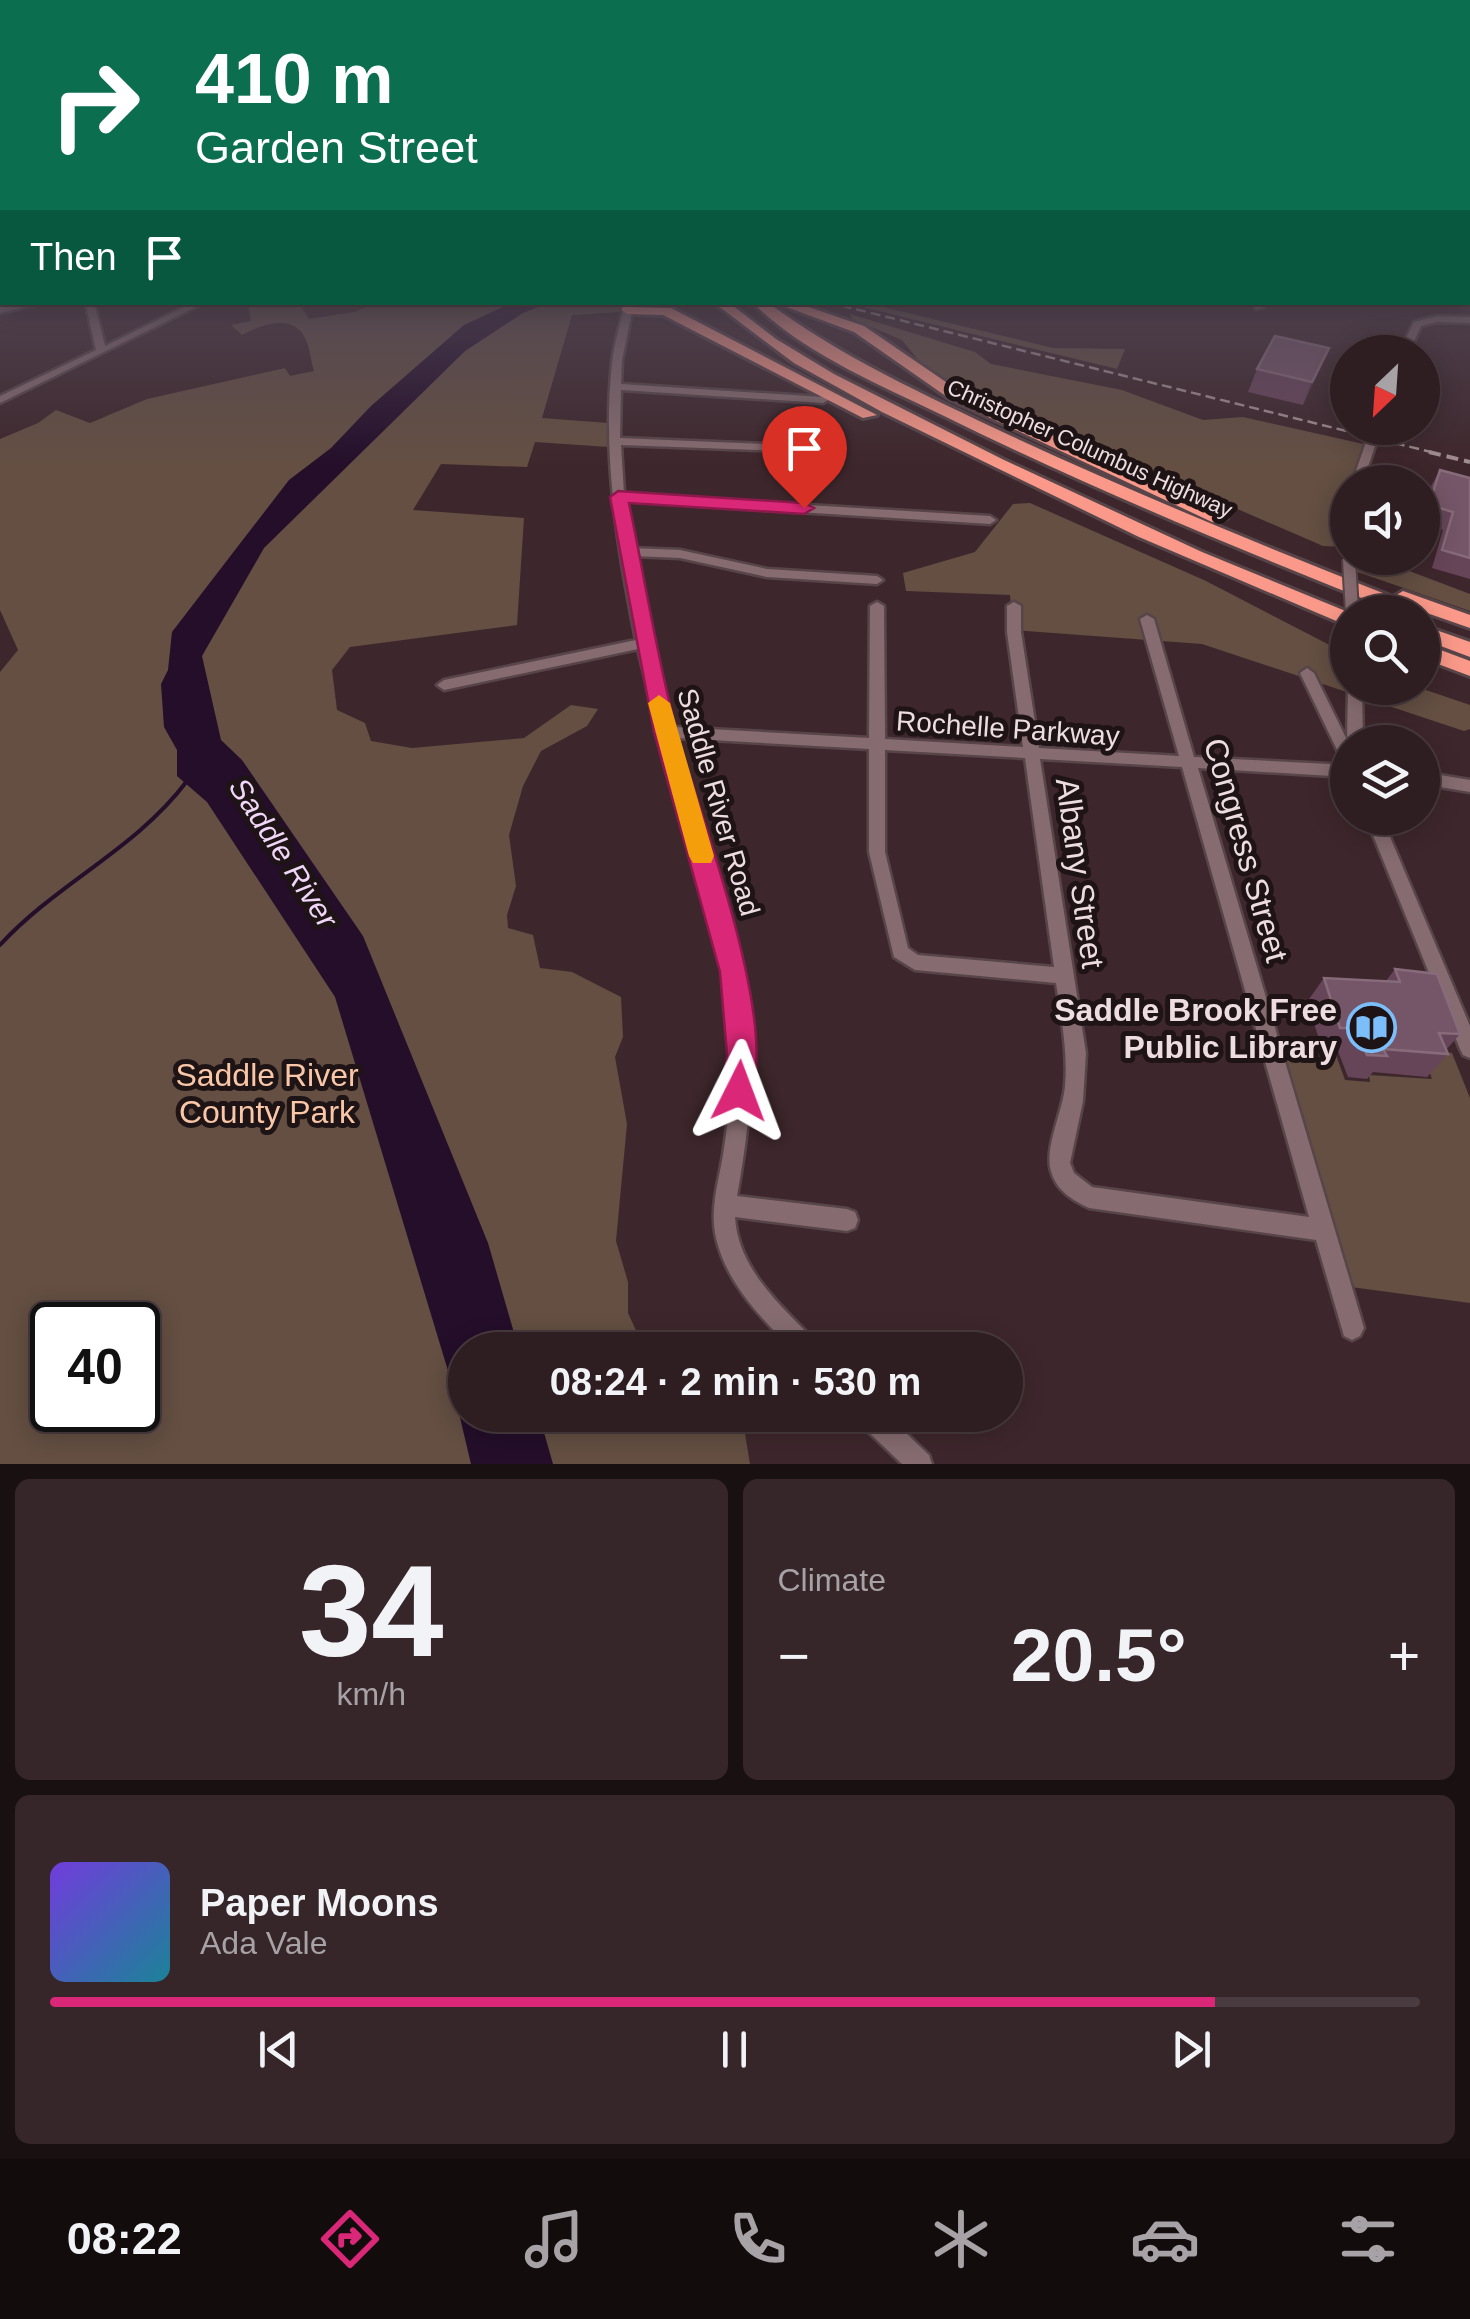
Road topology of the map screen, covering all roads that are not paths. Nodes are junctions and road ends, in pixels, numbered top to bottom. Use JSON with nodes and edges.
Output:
{"nodes":[{"id":1,"x":96,"y":329,"type":"edge"},
{"id":2,"x":146,"y":329,"type":"edge"},
{"id":3,"x":625,"y":329,"type":"edge"},
{"id":4,"x":702,"y":329,"type":"edge"},
{"id":5,"x":753,"y":329,"type":"edge"},
{"id":6,"x":787,"y":329,"type":"edge"},
{"id":7,"x":805,"y":329,"type":"edge"},
{"id":8,"x":858,"y":329,"type":"edge"},
{"id":9,"x":101,"y":351,"type":"junction"},
{"id":10,"x":850,"y":362,"type":"junction"},
{"id":11,"x":616,"y":388,"type":"junction"},
{"id":12,"x":0,"y":400,"type":"edge"},
{"id":13,"x":823,"y":400,"type":"dead end"},
{"id":14,"x":614,"y":441,"type":"junction"},
{"id":15,"x":798,"y":444,"type":"dead end"},
{"id":16,"x":618,"y":497,"type":"junction"},
{"id":17,"x":1071,"y":499,"type":"junction"},
{"id":18,"x":990,"y":520,"type":"dead end"},
{"id":19,"x":1261,"y":540,"type":"junction"},
{"id":20,"x":628,"y":552,"type":"junction"},
{"id":21,"x":877,"y":580,"type":"dead end"},
{"id":22,"x":1335,"y":595,"type":"edge"},
{"id":23,"x":1373,"y":595,"type":"edge"},
{"id":24,"x":876,"y":606,"type":"dead end"},
{"id":25,"x":1014,"y":606,"type":"dead end"},
{"id":26,"x":1330,"y":612,"type":"edge"},
{"id":27,"x":1146,"y":620,"type":"dead end"},
{"id":28,"x":1470,"y":622,"type":"edge"},
{"id":29,"x":1440,"y":623,"type":"edge"},
{"id":30,"x":1470,"y":634,"type":"edge"},
{"id":31,"x":1440,"y":638,"type":"edge"},
{"id":32,"x":646,"y":644,"type":"junction"},
{"id":33,"x":1470,"y":650,"type":"edge"},
{"id":34,"x":1440,"y":657,"type":"edge"},
{"id":35,"x":1470,"y":669,"type":"edge"},
{"id":36,"x":1308,"y":673,"type":"dead end"},
{"id":37,"x":444,"y":685,"type":"dead end"},
{"id":38,"x":1333,"y":725,"type":"edge"},
{"id":39,"x":665,"y":732,"type":"junction"},
{"id":40,"x":874,"y":744,"type":"junction"},
{"id":41,"x":1032,"y":754,"type":"junction"},
{"id":42,"x":1190,"y":764,"type":"junction"},
{"id":43,"x":1330,"y":770,"type":"edge"},
{"id":44,"x":1440,"y":781,"type":"edge"},
{"id":45,"x":1470,"y":786,"type":"edge"},
{"id":46,"x":1381,"y":835,"type":"edge"},
{"id":47,"x":1064,"y":976,"type":"junction"},
{"id":48,"x":1470,"y":1049,"type":"edge"},
{"id":49,"x":724,"y":1205,"type":"junction"},
{"id":50,"x":847,"y":1220,"type":"dead end"},
{"id":51,"x":1322,"y":1230,"type":"junction"},
{"id":52,"x":1352,"y":1328,"type":"dead end"},
{"id":53,"x":791,"y":1332,"type":"edge"},
{"id":54,"x":887,"y":1432,"type":"edge"},
{"id":55,"x":920,"y":1464,"type":"edge"}],
"edges":[{"from":1,"to":9,"type":"street"},
{"from":2,"to":9,"type":"street"},
{"from":3,"to":11,"type":"street","name":"Saddle River Road"},
{"from":4,"to":17,"type":"highway"},
{"from":5,"to":17,"type":"highway","name":"Christopher Columbus Highway"},
{"from":6,"to":22,"type":"highway","name":"Christopher Columbus Highway"},
{"from":7,"to":10,"type":"highway","name":"Christopher Columbus Highway"},
{"from":8,"to":19,"type":"highway"},
{"from":9,"to":12,"type":"street"},
{"from":10,"to":19,"type":"highway"},
{"from":10,"to":23,"type":"highway","name":"Christopher Columbus Highway"},
{"from":11,"to":13,"type":"street"},
{"from":11,"to":14,"type":"street","name":"Saddle River Road"},
{"from":14,"to":15,"type":"street"},
{"from":14,"to":16,"type":"street","name":"Saddle River Road"},
{"from":16,"to":18,"type":"street"},
{"from":16,"to":20,"type":"street","name":"Saddle River Road"},
{"from":17,"to":26,"type":"highway","name":"Christopher Columbus Highway"},
{"from":19,"to":28,"type":"highway"},
{"from":20,"to":21,"type":"street"},
{"from":20,"to":32,"type":"street","name":"Saddle River Road"},
{"from":24,"to":40,"type":"street"},
{"from":25,"to":41,"type":"street","name":"Albany Street"},
{"from":27,"to":42,"type":"street","name":"Congress Street"},
{"from":29,"to":30,"type":"highway"},
{"from":31,"to":33,"type":"highway"},
{"from":32,"to":37,"type":"street"},
{"from":32,"to":39,"type":"street","name":"Saddle River Road"},
{"from":34,"to":35,"type":"highway"},
{"from":36,"to":38,"type":"street"},
{"from":39,"to":40,"type":"street","name":"Rochelle Parkway"},
{"from":39,"to":49,"type":"street","name":"Saddle River Road"},
{"from":40,"to":41,"type":"street","name":"Rochelle Parkway"},
{"from":40,"to":47,"type":"street"},
{"from":41,"to":42,"type":"street","name":"Rochelle Parkway"},
{"from":41,"to":47,"type":"street","name":"Albany Street"},
{"from":42,"to":43,"type":"street","name":"Rochelle Parkway"},
{"from":42,"to":51,"type":"street","name":"Congress Street"},
{"from":44,"to":45,"type":"street"},
{"from":46,"to":48,"type":"street"},
{"from":47,"to":51,"type":"street","name":"Albany Street"},
{"from":49,"to":50,"type":"street"},
{"from":49,"to":53,"type":"street","name":"Saddle River Road"},
{"from":51,"to":52,"type":"street","name":"Congress Street"},
{"from":54,"to":55,"type":"street"}]}
